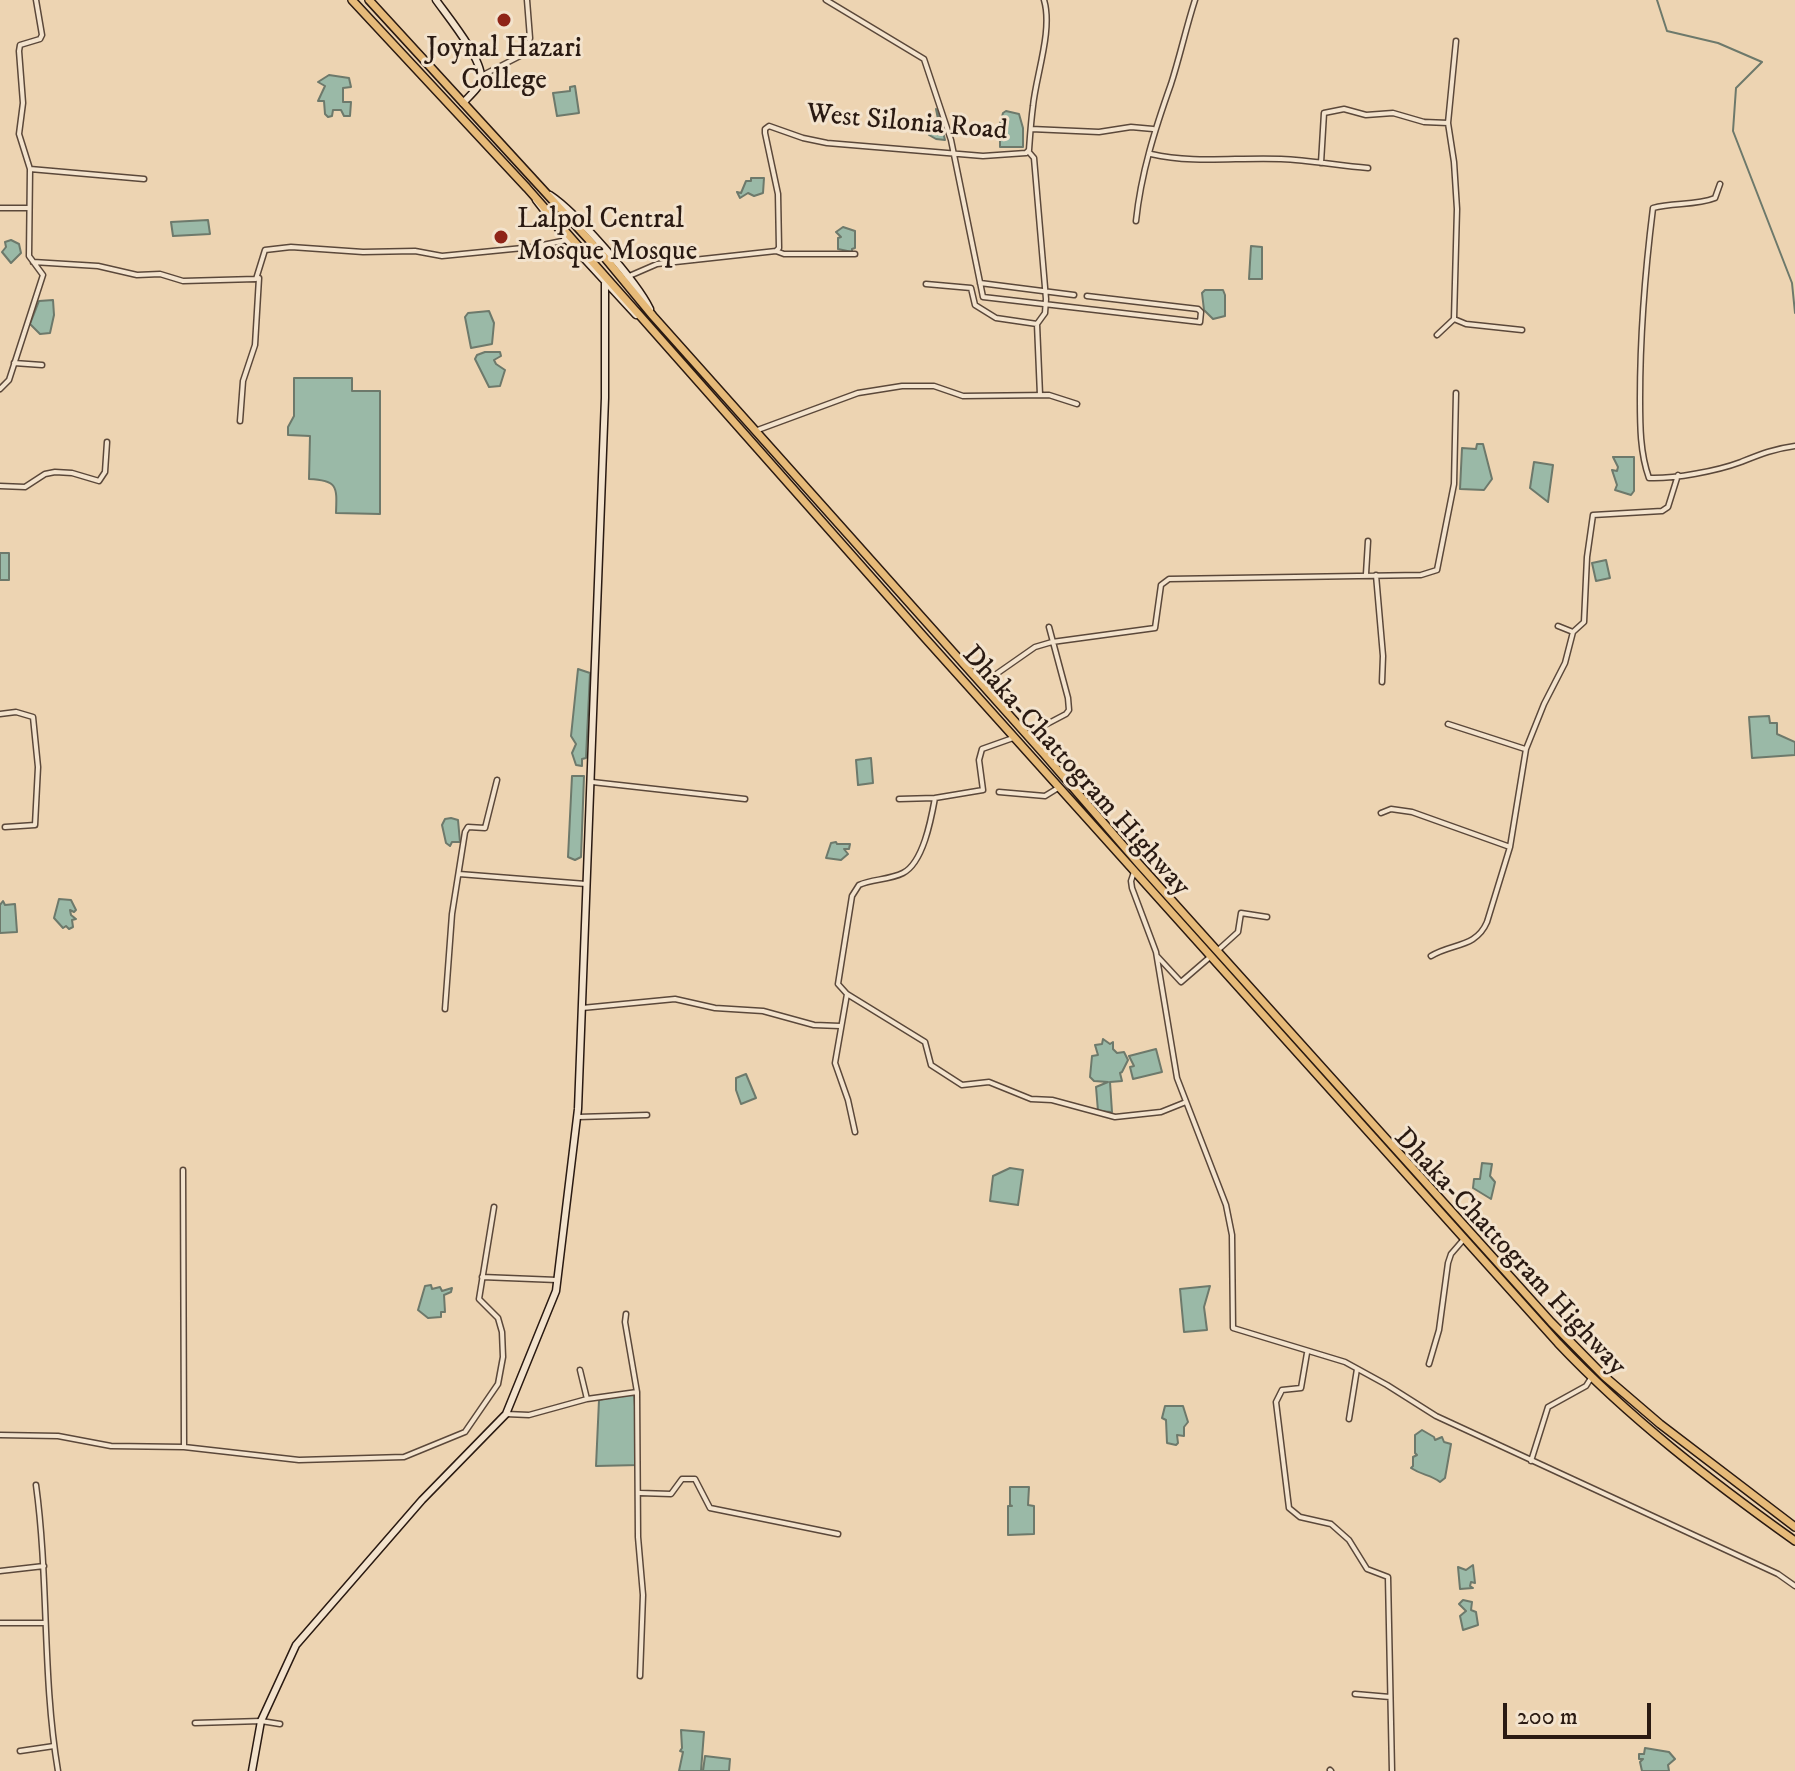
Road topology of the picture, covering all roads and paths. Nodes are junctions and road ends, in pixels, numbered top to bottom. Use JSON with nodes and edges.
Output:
{"nodes":[{"id":1,"x":36,"y":0,"type":"edge"},
{"id":2,"x":352,"y":0,"type":"edge"},
{"id":3,"x":369,"y":0,"type":"edge"},
{"id":4,"x":436,"y":0,"type":"edge"},
{"id":5,"x":527,"y":0,"type":"edge"},
{"id":6,"x":826,"y":0,"type":"edge"},
{"id":7,"x":1044,"y":0,"type":"edge"},
{"id":8,"x":1195,"y":0,"type":"edge"},
{"id":9,"x":404,"y":39,"type":"junction"},
{"id":10,"x":1456,"y":41,"type":"dead end"},
{"id":11,"x":396,"y":47,"type":"junction"},
{"id":12,"x":418,"y":54,"type":"junction"},
{"id":13,"x":408,"y":61,"type":"junction"},
{"id":14,"x":481,"y":76,"type":"junction"},
{"id":15,"x":463,"y":103,"type":"junction"},
{"id":16,"x":1448,"y":123,"type":"junction"},
{"id":17,"x":484,"y":127,"type":"junction"},
{"id":18,"x":1031,"y":129,"type":"junction"},
{"id":19,"x":1153,"y":129,"type":"junction"},
{"id":20,"x":475,"y":135,"type":"junction"},
{"id":21,"x":1028,"y":151,"type":"junction"},
{"id":22,"x":952,"y":153,"type":"junction"},
{"id":23,"x":1151,"y":154,"type":"junction"},
{"id":24,"x":1321,"y":163,"type":"junction"},
{"id":25,"x":1368,"y":168,"type":"dead end"},
{"id":26,"x":30,"y":169,"type":"junction"},
{"id":27,"x":144,"y":179,"type":"dead end"},
{"id":28,"x":1720,"y":184,"type":"dead end"},
{"id":29,"x":544,"y":191,"type":"junction"},
{"id":30,"x":534,"y":197,"type":"junction"},
{"id":31,"x":0,"y":208,"type":"edge"},
{"id":32,"x":29,"y":208,"type":"junction"},
{"id":33,"x":1136,"y":221,"type":"dead end"},
{"id":34,"x":567,"y":240,"type":"junction"},
{"id":35,"x":776,"y":251,"type":"junction"},
{"id":36,"x":855,"y":254,"type":"dead end"},
{"id":37,"x":33,"y":262,"type":"junction"},
{"id":38,"x":627,"y":277,"type":"junction"},
{"id":39,"x":259,"y":278,"type":"junction"},
{"id":40,"x":605,"y":283,"type":"junction"},
{"id":41,"x":980,"y":283,"type":"junction"},
{"id":42,"x":926,"y":284,"type":"dead end"},
{"id":43,"x":1046,"y":293,"type":"junction"},
{"id":44,"x":616,"y":294,"type":"junction"},
{"id":45,"x":1074,"y":295,"type":"dead end"},
{"id":46,"x":1087,"y":296,"type":"dead end"},
{"id":47,"x":605,"y":301,"type":"junction"},
{"id":48,"x":1046,"y":305,"type":"junction"},
{"id":49,"x":655,"y":319,"type":"junction"},
{"id":50,"x":1454,"y":319,"type":"junction"},
{"id":51,"x":646,"y":323,"type":"junction"},
{"id":52,"x":1037,"y":324,"type":"junction"},
{"id":53,"x":1522,"y":330,"type":"dead end"},
{"id":54,"x":1437,"y":335,"type":"dead end"},
{"id":55,"x":14,"y":363,"type":"junction"},
{"id":56,"x":42,"y":365,"type":"dead end"},
{"id":57,"x":0,"y":389,"type":"edge"},
{"id":58,"x":1456,"y":393,"type":"dead end"},
{"id":59,"x":1040,"y":395,"type":"junction"},
{"id":60,"x":1077,"y":404,"type":"dead end"},
{"id":61,"x":240,"y":421,"type":"dead end"},
{"id":62,"x":755,"y":431,"type":"junction"},
{"id":63,"x":107,"y":442,"type":"dead end"},
{"id":64,"x":1795,"y":446,"type":"edge"},
{"id":65,"x":1678,"y":475,"type":"junction"},
{"id":66,"x":0,"y":486,"type":"edge"},
{"id":67,"x":1368,"y":541,"type":"dead end"},
{"id":68,"x":1366,"y":574,"type":"junction"},
{"id":69,"x":1376,"y":575,"type":"junction"},
{"id":70,"x":893,"y":584,"type":"junction"},
{"id":71,"x":885,"y":593,"type":"junction"},
{"id":72,"x":904,"y":597,"type":"junction"},
{"id":73,"x":895,"y":604,"type":"junction"},
{"id":74,"x":1558,"y":626,"type":"dead end"},
{"id":75,"x":1049,"y":627,"type":"dead end"},
{"id":76,"x":1573,"y":632,"type":"junction"},
{"id":77,"x":1052,"y":642,"type":"junction"},
{"id":78,"x":1382,"y":682,"type":"dead end"},
{"id":79,"x":982,"y":684,"type":"junction"},
{"id":80,"x":0,"y":714,"type":"edge"},
{"id":81,"x":1448,"y":724,"type":"dead end"},
{"id":82,"x":1027,"y":735,"type":"junction"},
{"id":83,"x":1015,"y":737,"type":"junction"},
{"id":84,"x":1526,"y":749,"type":"junction"},
{"id":85,"x":497,"y":780,"type":"dead end"},
{"id":86,"x":592,"y":782,"type":"junction"},
{"id":87,"x":1060,"y":786,"type":"junction"},
{"id":88,"x":999,"y":792,"type":"dead end"},
{"id":89,"x":935,"y":798,"type":"junction"},
{"id":90,"x":745,"y":799,"type":"dead end"},
{"id":91,"x":899,"y":799,"type":"dead end"},
{"id":92,"x":1381,"y":813,"type":"dead end"},
{"id":93,"x":5,"y":827,"type":"dead end"},
{"id":94,"x":1510,"y":847,"type":"junction"},
{"id":95,"x":1135,"y":870,"type":"junction"},
{"id":96,"x":459,"y":874,"type":"junction"},
{"id":97,"x":586,"y":884,"type":"junction"},
{"id":98,"x":1267,"y":917,"type":"dead end"},
{"id":99,"x":1217,"y":951,"type":"junction"},
{"id":100,"x":1157,"y":956,"type":"junction"},
{"id":101,"x":1431,"y":956,"type":"dead end"},
{"id":102,"x":1210,"y":957,"type":"junction"},
{"id":103,"x":847,"y":994,"type":"junction"},
{"id":104,"x":582,"y":1008,"type":"junction"},
{"id":105,"x":445,"y":1009,"type":"dead end"},
{"id":106,"x":840,"y":1026,"type":"junction"},
{"id":107,"x":1186,"y":1102,"type":"junction"},
{"id":108,"x":647,"y":1115,"type":"dead end"},
{"id":109,"x":577,"y":1117,"type":"junction"},
{"id":110,"x":855,"y":1132,"type":"dead end"},
{"id":111,"x":183,"y":1170,"type":"dead end"},
{"id":112,"x":494,"y":1207,"type":"dead end"},
{"id":113,"x":1464,"y":1239,"type":"junction"},
{"id":114,"x":482,"y":1277,"type":"junction"},
{"id":115,"x":557,"y":1280,"type":"junction"},
{"id":116,"x":626,"y":1314,"type":"dead end"},
{"id":117,"x":1307,"y":1353,"type":"junction"},
{"id":118,"x":1429,"y":1364,"type":"dead end"},
{"id":119,"x":1357,"y":1369,"type":"junction"},
{"id":120,"x":580,"y":1370,"type":"dead end"},
{"id":121,"x":1591,"y":1378,"type":"junction"},
{"id":122,"x":637,"y":1392,"type":"junction"},
{"id":123,"x":587,"y":1399,"type":"junction"},
{"id":124,"x":506,"y":1414,"type":"junction"},
{"id":125,"x":1349,"y":1419,"type":"dead end"},
{"id":126,"x":0,"y":1435,"type":"edge"},
{"id":127,"x":184,"y":1447,"type":"junction"},
{"id":128,"x":1530,"y":1462,"type":"junction"},
{"id":129,"x":36,"y":1485,"type":"dead end"},
{"id":130,"x":640,"y":1493,"type":"junction"},
{"id":131,"x":1795,"y":1527,"type":"edge"},
{"id":132,"x":838,"y":1534,"type":"dead end"},
{"id":133,"x":1795,"y":1541,"type":"edge"},
{"id":134,"x":44,"y":1566,"type":"junction"},
{"id":135,"x":0,"y":1571,"type":"edge"},
{"id":136,"x":1795,"y":1586,"type":"edge"},
{"id":137,"x":0,"y":1623,"type":"edge"},
{"id":138,"x":44,"y":1623,"type":"junction"},
{"id":139,"x":640,"y":1676,"type":"dead end"},
{"id":140,"x":1355,"y":1694,"type":"dead end"},
{"id":141,"x":1390,"y":1697,"type":"junction"},
{"id":142,"x":261,"y":1721,"type":"junction"},
{"id":143,"x":195,"y":1723,"type":"dead end"},
{"id":144,"x":280,"y":1724,"type":"dead end"},
{"id":145,"x":54,"y":1746,"type":"junction"},
{"id":146,"x":20,"y":1751,"type":"dead end"},
{"id":147,"x":58,"y":1771,"type":"edge"},
{"id":148,"x":252,"y":1771,"type":"edge"},
{"id":149,"x":1392,"y":1771,"type":"edge"}],
"edges":[{"from":1,"to":26,"type":"street"},
{"from":2,"to":11,"type":"highway","name":"Dhaka-Chattogram Highway"},
{"from":3,"to":9,"type":"highway","name":"Dhaka-Chattogram Highway"},
{"from":4,"to":14,"type":"main road"},
{"from":5,"to":14,"type":"street"},
{"from":6,"to":22,"type":"street"},
{"from":7,"to":18,"type":"street","name":"West Silonia Road"},
{"from":8,"to":19,"type":"street"},
{"from":9,"to":11,"type":"highway"},
{"from":9,"to":12,"type":"highway","name":"Dhaka-Chattogram Highway"},
{"from":10,"to":16,"type":"street"},
{"from":11,"to":13,"type":"highway","name":"Dhaka-Chattogram Highway"},
{"from":12,"to":13,"type":"highway"},
{"from":12,"to":15,"type":"highway","name":"Dhaka-Chattogram Highway"},
{"from":13,"to":20,"type":"highway","name":"Dhaka-Chattogram Highway"},
{"from":14,"to":15,"type":"main road"},
{"from":15,"to":17,"type":"highway","name":"Dhaka-Chattogram Highway"},
{"from":16,"to":24,"type":"street"},
{"from":16,"to":50,"type":"street"},
{"from":17,"to":20,"type":"highway"},
{"from":17,"to":29,"type":"highway","name":"Dhaka-Chattogram Highway"},
{"from":18,"to":19,"type":"street"},
{"from":18,"to":21,"type":"street","name":"West Silonia Road"},
{"from":19,"to":23,"type":"street"},
{"from":20,"to":30,"type":"highway","name":"Dhaka-Chattogram Highway"},
{"from":21,"to":22,"type":"street","name":"West Silonia Road"},
{"from":21,"to":43,"type":"street"},
{"from":22,"to":35,"type":"street","name":"West Silonia Road"},
{"from":22,"to":41,"type":"street"},
{"from":23,"to":24,"type":"street"},
{"from":23,"to":33,"type":"street"},
{"from":24,"to":25,"type":"street"},
{"from":26,"to":27,"type":"street"},
{"from":26,"to":32,"type":"street"},
{"from":28,"to":65,"type":"street"},
{"from":29,"to":38,"type":"main road"},
{"from":29,"to":49,"type":"highway","name":"Dhaka-Chattogram Highway"},
{"from":30,"to":34,"type":"main road"},
{"from":30,"to":51,"type":"highway","name":"Dhaka-Chattogram Highway"},
{"from":31,"to":32,"type":"street"},
{"from":32,"to":37,"type":"street"},
{"from":34,"to":39,"type":"street"},
{"from":34,"to":40,"type":"main road"},
{"from":35,"to":36,"type":"street"},
{"from":35,"to":38,"type":"street"},
{"from":37,"to":39,"type":"street"},
{"from":37,"to":55,"type":"street"},
{"from":38,"to":49,"type":"main road"},
{"from":39,"to":61,"type":"street"},
{"from":40,"to":44,"type":"main road"},
{"from":40,"to":47,"type":"main road"},
{"from":41,"to":43,"type":"street"},
{"from":41,"to":48,"type":"street"},
{"from":42,"to":52,"type":"street"},
{"from":43,"to":45,"type":"street"},
{"from":43,"to":48,"type":"street"},
{"from":44,"to":47,"type":"main road"},
{"from":44,"to":51,"type":"main road"},
{"from":46,"to":48,"type":"street"},
{"from":47,"to":86,"type":"main road"},
{"from":48,"to":52,"type":"street"},
{"from":49,"to":62,"type":"highway","name":"Dhaka-Chattogram Highway"},
{"from":50,"to":53,"type":"street"},
{"from":50,"to":54,"type":"street"},
{"from":51,"to":71,"type":"highway","name":"Dhaka-Chattogram Highway"},
{"from":52,"to":59,"type":"street"},
{"from":55,"to":56,"type":"street"},
{"from":55,"to":57,"type":"street"},
{"from":58,"to":69,"type":"street"},
{"from":59,"to":60,"type":"street"},
{"from":59,"to":62,"type":"street"},
{"from":62,"to":70,"type":"highway","name":"Dhaka-Chattogram Highway"},
{"from":63,"to":66,"type":"street"},
{"from":64,"to":65,"type":"street"},
{"from":65,"to":76,"type":"street"},
{"from":67,"to":68,"type":"street"},
{"from":68,"to":69,"type":"street"},
{"from":68,"to":77,"type":"street"},
{"from":69,"to":78,"type":"street"},
{"from":70,"to":71,"type":"highway"},
{"from":70,"to":72,"type":"highway","name":"Dhaka-Chattogram Highway"},
{"from":71,"to":73,"type":"highway","name":"Dhaka-Chattogram Highway"},
{"from":72,"to":73,"type":"highway"},
{"from":72,"to":79,"type":"highway","name":"Dhaka-Chattogram Highway"},
{"from":73,"to":83,"type":"highway","name":"Dhaka-Chattogram Highway"},
{"from":74,"to":76,"type":"street"},
{"from":75,"to":77,"type":"street"},
{"from":76,"to":84,"type":"street"},
{"from":77,"to":79,"type":"street"},
{"from":77,"to":82,"type":"street"},
{"from":79,"to":82,"type":"highway","name":"Dhaka-Chattogram Highway"},
{"from":80,"to":93,"type":"street"},
{"from":81,"to":84,"type":"street"},
{"from":82,"to":99,"type":"highway","name":"Dhaka-Chattogram Highway"},
{"from":83,"to":87,"type":"highway","name":"Dhaka-Chattogram Highway"},
{"from":83,"to":89,"type":"street"},
{"from":84,"to":94,"type":"street"},
{"from":85,"to":96,"type":"street"},
{"from":86,"to":90,"type":"street"},
{"from":86,"to":97,"type":"main road"},
{"from":87,"to":88,"type":"street"},
{"from":87,"to":95,"type":"highway","name":"Dhaka-Chattogram Highway"},
{"from":89,"to":91,"type":"street"},
{"from":89,"to":103,"type":"street"},
{"from":92,"to":94,"type":"street"},
{"from":94,"to":101,"type":"street"},
{"from":95,"to":100,"type":"street"},
{"from":95,"to":102,"type":"highway","name":"Dhaka-Chattogram Highway"},
{"from":96,"to":97,"type":"street"},
{"from":96,"to":105,"type":"street"},
{"from":97,"to":104,"type":"main road"},
{"from":98,"to":99,"type":"street"},
{"from":99,"to":131,"type":"highway","name":"Dhaka-Chattogram Highway"},
{"from":100,"to":102,"type":"street"},
{"from":100,"to":107,"type":"street"},
{"from":102,"to":113,"type":"highway","name":"Dhaka-Chattogram Highway"},
{"from":103,"to":106,"type":"street"},
{"from":103,"to":107,"type":"street"},
{"from":104,"to":106,"type":"street"},
{"from":104,"to":109,"type":"main road"},
{"from":106,"to":110,"type":"street"},
{"from":107,"to":117,"type":"street"},
{"from":108,"to":109,"type":"street"},
{"from":109,"to":115,"type":"main road"},
{"from":111,"to":127,"type":"street"},
{"from":112,"to":114,"type":"street"},
{"from":113,"to":118,"type":"street"},
{"from":113,"to":121,"type":"highway","name":"Dhaka-Chattogram Highway"},
{"from":114,"to":115,"type":"street"},
{"from":114,"to":127,"type":"street"},
{"from":115,"to":124,"type":"main road"},
{"from":116,"to":122,"type":"street"},
{"from":117,"to":119,"type":"street"},
{"from":117,"to":141,"type":"street"},
{"from":119,"to":125,"type":"street"},
{"from":119,"to":128,"type":"street"},
{"from":120,"to":123,"type":"street"},
{"from":121,"to":128,"type":"street"},
{"from":121,"to":133,"type":"highway","name":"Dhaka-Chattogram Highway"},
{"from":122,"to":123,"type":"street"},
{"from":122,"to":130,"type":"street"},
{"from":123,"to":124,"type":"street"},
{"from":124,"to":142,"type":"main road"},
{"from":126,"to":127,"type":"street"},
{"from":128,"to":136,"type":"street"},
{"from":129,"to":134,"type":"street"},
{"from":130,"to":132,"type":"street"},
{"from":130,"to":139,"type":"street"},
{"from":134,"to":135,"type":"street"},
{"from":134,"to":138,"type":"street"},
{"from":137,"to":138,"type":"street"},
{"from":138,"to":145,"type":"street"},
{"from":140,"to":141,"type":"street"},
{"from":141,"to":149,"type":"street"},
{"from":142,"to":143,"type":"street"},
{"from":142,"to":144,"type":"street"},
{"from":142,"to":148,"type":"main road"},
{"from":145,"to":146,"type":"street"},
{"from":145,"to":147,"type":"street"}]}
